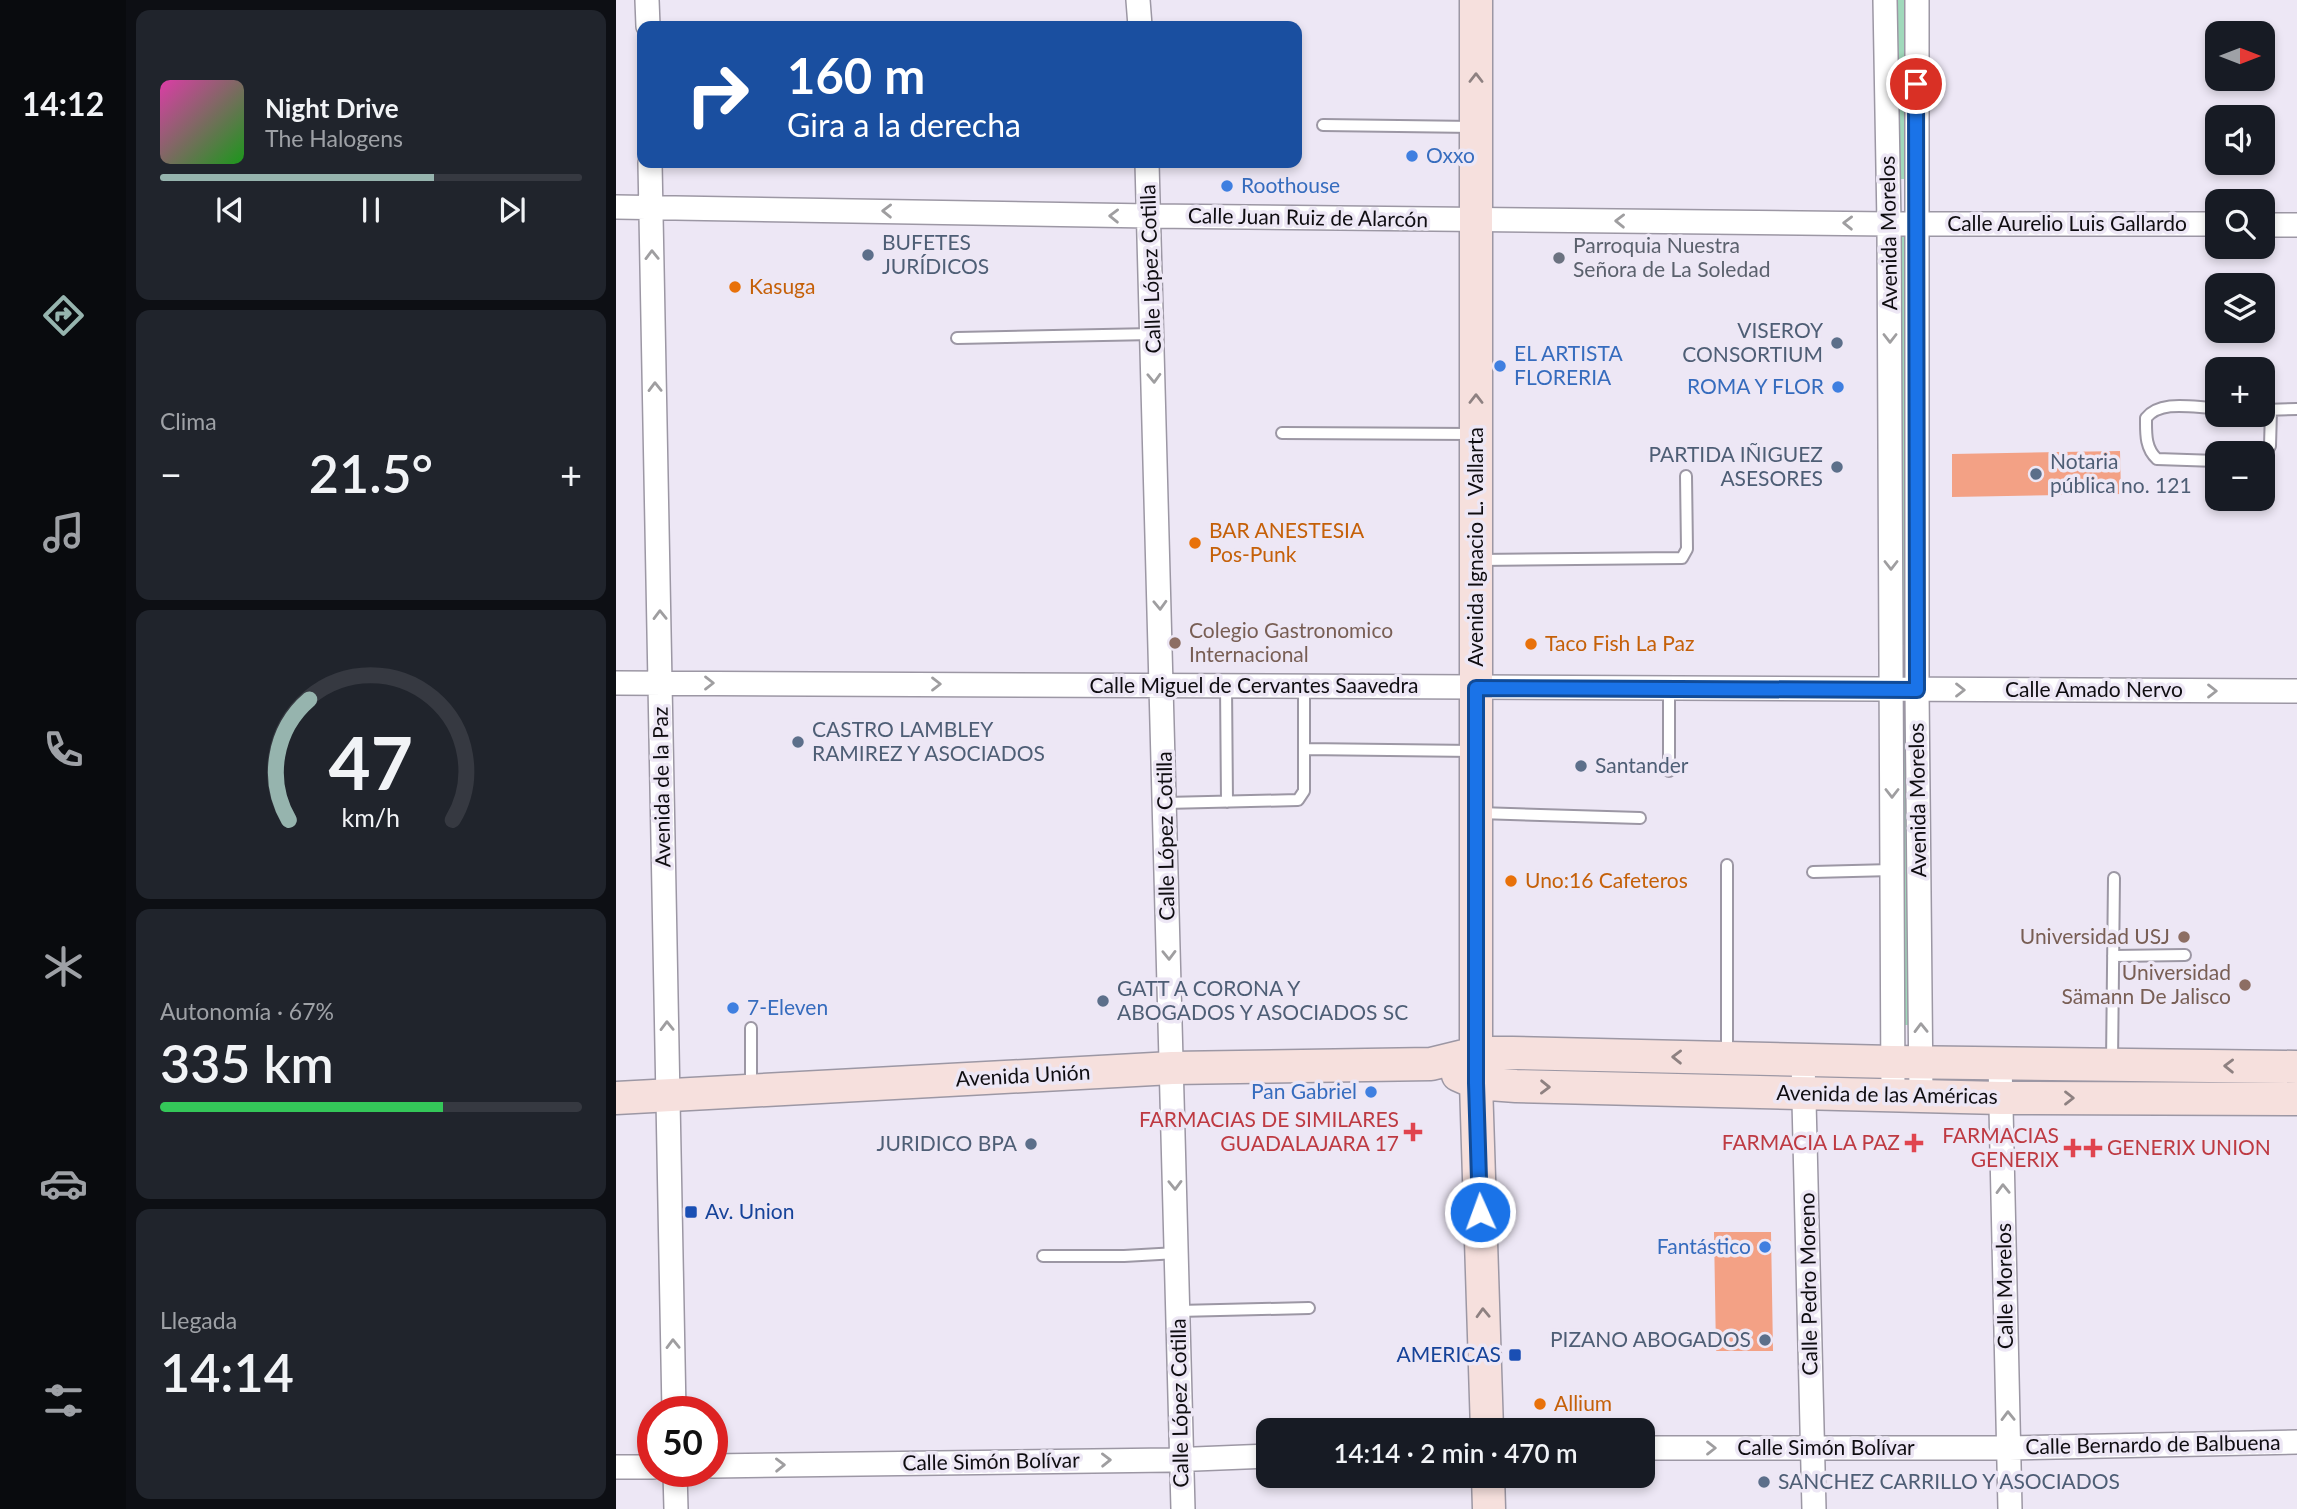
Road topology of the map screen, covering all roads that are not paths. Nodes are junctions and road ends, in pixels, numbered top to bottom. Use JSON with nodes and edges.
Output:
{"nodes":[{"id":1,"x":648,"y":0,"type":"edge"},
{"id":2,"x":1138,"y":0,"type":"edge"},
{"id":3,"x":1476,"y":0,"type":"edge"},
{"id":4,"x":1885,"y":0,"type":"edge"},
{"id":5,"x":1917,"y":0,"type":"edge"},
{"id":6,"x":648,"y":21,"type":"edge"},
{"id":7,"x":1140,"y":21,"type":"edge"},
{"id":8,"x":1323,"y":125,"type":"dead end"},
{"id":9,"x":1476,"y":127,"type":"junction"},
{"id":10,"x":650,"y":168,"type":"edge"},
{"id":11,"x":1147,"y":168,"type":"edge"},
{"id":12,"x":616,"y":207,"type":"edge"},
{"id":13,"x":651,"y":207,"type":"junction"},
{"id":14,"x":1150,"y":216,"type":"junction"},
{"id":15,"x":1476,"y":220,"type":"junction"},
{"id":16,"x":1889,"y":224,"type":"junction"},
{"id":17,"x":1916,"y":224,"type":"junction"},
{"id":18,"x":2205,"y":224,"type":"edge"},
{"id":19,"x":2275,"y":225,"type":"edge"},
{"id":20,"x":2297,"y":225,"type":"edge"},
{"id":21,"x":1153,"y":334,"type":"junction"},
{"id":22,"x":957,"y":338,"type":"dead end"},
{"id":23,"x":2205,"y":408,"type":"edge"},
{"id":24,"x":2297,"y":409,"type":"edge"},
{"id":25,"x":2275,"y":410,"type":"edge"},
{"id":26,"x":1282,"y":433,"type":"dead end"},
{"id":27,"x":1476,"y":434,"type":"junction"},
{"id":28,"x":2205,"y":461,"type":"edge"},
{"id":29,"x":1686,"y":476,"type":"dead end"},
{"id":30,"x":1476,"y":560,"type":"junction"},
{"id":31,"x":616,"y":683,"type":"edge"},
{"id":32,"x":660,"y":683,"type":"junction"},
{"id":33,"x":1162,"y":685,"type":"junction"},
{"id":34,"x":1226,"y":686,"type":"junction"},
{"id":35,"x":1304,"y":686,"type":"junction"},
{"id":36,"x":1476,"y":688,"type":"junction"},
{"id":37,"x":1669,"y":689,"type":"junction"},
{"id":38,"x":1891,"y":690,"type":"junction"},
{"id":39,"x":1917,"y":690,"type":"junction"},
{"id":40,"x":2297,"y":691,"type":"edge"},
{"id":41,"x":1304,"y":749,"type":"junction"},
{"id":42,"x":1476,"y":751,"type":"junction"},
{"id":43,"x":1669,"y":771,"type":"dead end"},
{"id":44,"x":1227,"y":802,"type":"junction"},
{"id":45,"x":1165,"y":803,"type":"junction"},
{"id":46,"x":1476,"y":813,"type":"junction"},
{"id":47,"x":1640,"y":818,"type":"dead end"},
{"id":48,"x":1727,"y":864,"type":"dead end"},
{"id":49,"x":1892,"y":870,"type":"junction"},
{"id":50,"x":1813,"y":872,"type":"dead end"},
{"id":51,"x":2114,"y":878,"type":"dead end"},
{"id":52,"x":2113,"y":956,"type":"junction"},
{"id":53,"x":2185,"y":956,"type":"dead end"},
{"id":54,"x":751,"y":1028,"type":"dead end"},
{"id":55,"x":1727,"y":1058,"type":"junction"},
{"id":56,"x":1803,"y":1060,"type":"junction"},
{"id":57,"x":1907,"y":1062,"type":"junction"},
{"id":58,"x":2000,"y":1063,"type":"junction"},
{"id":59,"x":2112,"y":1064,"type":"junction"},
{"id":60,"x":2297,"y":1067,"type":"edge"},
{"id":61,"x":1172,"y":1068,"type":"junction"},
{"id":62,"x":1476,"y":1068,"type":"junction"},
{"id":63,"x":751,"y":1090,"type":"junction"},
{"id":64,"x":1804,"y":1093,"type":"junction"},
{"id":65,"x":668,"y":1095,"type":"junction"},
{"id":66,"x":1907,"y":1096,"type":"junction"},
{"id":67,"x":616,"y":1098,"type":"edge"},
{"id":68,"x":2001,"y":1098,"type":"junction"},
{"id":69,"x":2297,"y":1099,"type":"edge"},
{"id":70,"x":1177,"y":1253,"type":"junction"},
{"id":71,"x":1043,"y":1255,"type":"dead end"},
{"id":72,"x":1309,"y":1308,"type":"dead end"},
{"id":73,"x":1178,"y":1311,"type":"junction"},
{"id":74,"x":674,"y":1396,"type":"edge"},
{"id":75,"x":1487,"y":1418,"type":"edge"},
{"id":76,"x":2297,"y":1443,"type":"edge"},
{"id":77,"x":1655,"y":1447,"type":"edge"},
{"id":78,"x":1812,"y":1448,"type":"junction"},
{"id":79,"x":2009,"y":1448,"type":"junction"},
{"id":80,"x":1256,"y":1456,"type":"edge"},
{"id":81,"x":1182,"y":1459,"type":"junction"},
{"id":82,"x":728,"y":1466,"type":"edge"},
{"id":83,"x":616,"y":1467,"type":"edge"},
{"id":84,"x":637,"y":1467,"type":"edge"},
{"id":85,"x":675,"y":1487,"type":"edge"},
{"id":86,"x":1488,"y":1488,"type":"edge"},
{"id":87,"x":676,"y":1509,"type":"edge"},
{"id":88,"x":1183,"y":1509,"type":"edge"},
{"id":89,"x":1489,"y":1509,"type":"edge"},
{"id":90,"x":1814,"y":1509,"type":"edge"},
{"id":91,"x":2010,"y":1509,"type":"edge"}],
"edges":[{"from":1,"to":6,"type":"street"},
{"from":2,"to":7,"type":"street"},
{"from":9,"to":3,"type":"main road","name":"Avenida Ignacio L. Vallarta","one_way":true},
{"from":4,"to":16,"type":"street","name":"Avenida Morelos"},
{"from":5,"to":17,"type":"street","name":"Avenida Morelos"},
{"from":8,"to":9,"type":"lane"},
{"from":9,"to":15,"type":"main road","name":"Avenida Ignacio L. Vallarta"},
{"from":10,"to":13,"type":"street","name":"Avenida de la Paz"},
{"from":11,"to":14,"type":"street","name":"Calle López Cotilla"},
{"from":12,"to":13,"type":"street","name":"Calle Juan Ruiz de Alarcón"},
{"from":14,"to":13,"type":"street","name":"Calle Juan Ruiz de Alarcón","one_way":true},
{"from":32,"to":13,"type":"street","name":"Avenida de la Paz","one_way":true},
{"from":14,"to":15,"type":"street","name":"Calle Juan Ruiz de Alarcón"},
{"from":14,"to":21,"type":"street","name":"Calle López Cotilla"},
{"from":16,"to":15,"type":"street","name":"Calle Juan Ruiz de Alarcón","one_way":true},
{"from":27,"to":15,"type":"main road","name":"Avenida Ignacio L. Vallarta","one_way":true},
{"from":16,"to":17,"type":"street","name":"Calle Juan Ruiz de Alarcón"},
{"from":16,"to":38,"type":"street","name":"Avenida Morelos","one_way":true},
{"from":17,"to":18,"type":"street","name":"Calle Aurelio Luis Gallardo"},
{"from":17,"to":39,"type":"street","name":"Avenida Morelos"},
{"from":19,"to":20,"type":"street"},
{"from":21,"to":22,"type":"lane"},
{"from":21,"to":33,"type":"street","name":"Calle López Cotilla","one_way":true},
{"from":23,"to":28,"type":"lane"},
{"from":24,"to":25,"type":"lane"},
{"from":26,"to":27,"type":"lane"},
{"from":27,"to":30,"type":"main road","name":"Avenida Ignacio L. Vallarta"},
{"from":29,"to":30,"type":"lane"},
{"from":30,"to":36,"type":"main road","name":"Avenida Ignacio L. Vallarta"},
{"from":31,"to":32,"type":"street","name":"Calle Miguel de Cervantes Saavedra"},
{"from":32,"to":33,"type":"street","name":"Calle Miguel de Cervantes Saavedra","one_way":true},
{"from":65,"to":32,"type":"street","name":"Avenida de la Paz","one_way":true},
{"from":33,"to":34,"type":"street","name":"Calle Miguel de Cervantes Saavedra"},
{"from":33,"to":45,"type":"street","name":"Calle López Cotilla"},
{"from":34,"to":35,"type":"street","name":"Calle Miguel de Cervantes Saavedra"},
{"from":34,"to":44,"type":"lane"},
{"from":35,"to":36,"type":"street","name":"Calle Miguel de Cervantes Saavedra"},
{"from":35,"to":41,"type":"lane"},
{"from":36,"to":37,"type":"street","name":"Calle Miguel de Cervantes Saavedra"},
{"from":36,"to":42,"type":"main road","name":"Avenida Ignacio L. Vallarta"},
{"from":37,"to":38,"type":"street","name":"Calle Miguel de Cervantes Saavedra"},
{"from":37,"to":43,"type":"lane"},
{"from":38,"to":39,"type":"street","name":"Calle Amado Nervo"},
{"from":38,"to":49,"type":"street","name":"Avenida Morelos","one_way":true},
{"from":39,"to":40,"type":"street","name":"Calle Amado Nervo","one_way":true},
{"from":57,"to":39,"type":"street","name":"Avenida Morelos","one_way":true},
{"from":41,"to":42,"type":"lane"},
{"from":41,"to":44,"type":"lane"},
{"from":42,"to":46,"type":"main road","name":"Avenida Ignacio L. Vallarta"},
{"from":44,"to":45,"type":"lane"},
{"from":45,"to":61,"type":"street","name":"Calle López Cotilla","one_way":true},
{"from":46,"to":47,"type":"lane"},
{"from":46,"to":62,"type":"main road","name":"Avenida Ignacio L. Vallarta"},
{"from":48,"to":55,"type":"lane"},
{"from":49,"to":50,"type":"lane"},
{"from":49,"to":57,"type":"street","name":"Avenida Morelos"},
{"from":51,"to":52,"type":"lane"},
{"from":52,"to":53,"type":"lane"},
{"from":52,"to":59,"type":"lane"},
{"from":54,"to":63,"type":"lane"},
{"from":55,"to":56,"type":"main road","name":"Avenida de las Américas"},
{"from":55,"to":62,"type":"main road","name":"Avenida de las Américas","one_way":true},
{"from":56,"to":57,"type":"main road","name":"Avenida de las Américas"},
{"from":56,"to":64,"type":"street","name":"Calle Pedro Moreno"},
{"from":57,"to":58,"type":"main road","name":"Avenida de las Américas"},
{"from":57,"to":66,"type":"street","name":"Avenida Morelos"},
{"from":58,"to":59,"type":"main road","name":"Avenida de las Américas"},
{"from":58,"to":68,"type":"street","name":"Calle Morelos"},
{"from":60,"to":59,"type":"main road","name":"Avenida de las Américas","one_way":true},
{"from":61,"to":62,"type":"main road","name":"Avenida Unión"},
{"from":61,"to":63,"type":"main road","name":"Avenida Unión"},
{"from":61,"to":70,"type":"street","name":"Calle López Cotilla","one_way":true},
{"from":62,"to":64,"type":"main road","name":"Avenida de las Américas","one_way":true},
{"from":75,"to":62,"type":"main road","name":"Avenida Ignacio L. Vallarta","one_way":true},
{"from":63,"to":65,"type":"main road","name":"Avenida Unión"},
{"from":64,"to":66,"type":"main road","name":"Avenida de las Américas"},
{"from":64,"to":78,"type":"street","name":"Calle Pedro Moreno"},
{"from":65,"to":67,"type":"main road","name":"Avenida Unión"},
{"from":74,"to":65,"type":"street","name":"Avenida de la Paz","one_way":true},
{"from":66,"to":68,"type":"main road","name":"Avenida de las Américas"},
{"from":68,"to":69,"type":"main road","name":"Avenida de las Américas","one_way":true},
{"from":79,"to":68,"type":"street","name":"Calle Morelos","one_way":true},
{"from":70,"to":71,"type":"lane"},
{"from":70,"to":73,"type":"street","name":"Calle López Cotilla"},
{"from":72,"to":73,"type":"lane"},
{"from":73,"to":81,"type":"street","name":"Calle López Cotilla"},
{"from":76,"to":79,"type":"street","name":"Calle Bernardo de Balbuena"},
{"from":77,"to":78,"type":"street","name":"Calle Simón Bolívar","one_way":true},
{"from":78,"to":79,"type":"street","name":"Calle Simón Bolívar"},
{"from":78,"to":90,"type":"street","name":"Calle Pedro Moreno"},
{"from":79,"to":91,"type":"street","name":"Calle Morelos"},
{"from":80,"to":81,"type":"street","name":"Calle Simón Bolívar"},
{"from":82,"to":81,"type":"street","name":"Calle Simón Bolívar","one_way":true},
{"from":81,"to":88,"type":"street","name":"Calle López Cotilla"},
{"from":83,"to":84,"type":"street"},
{"from":85,"to":87,"type":"street"},
{"from":86,"to":89,"type":"main road"}]}
